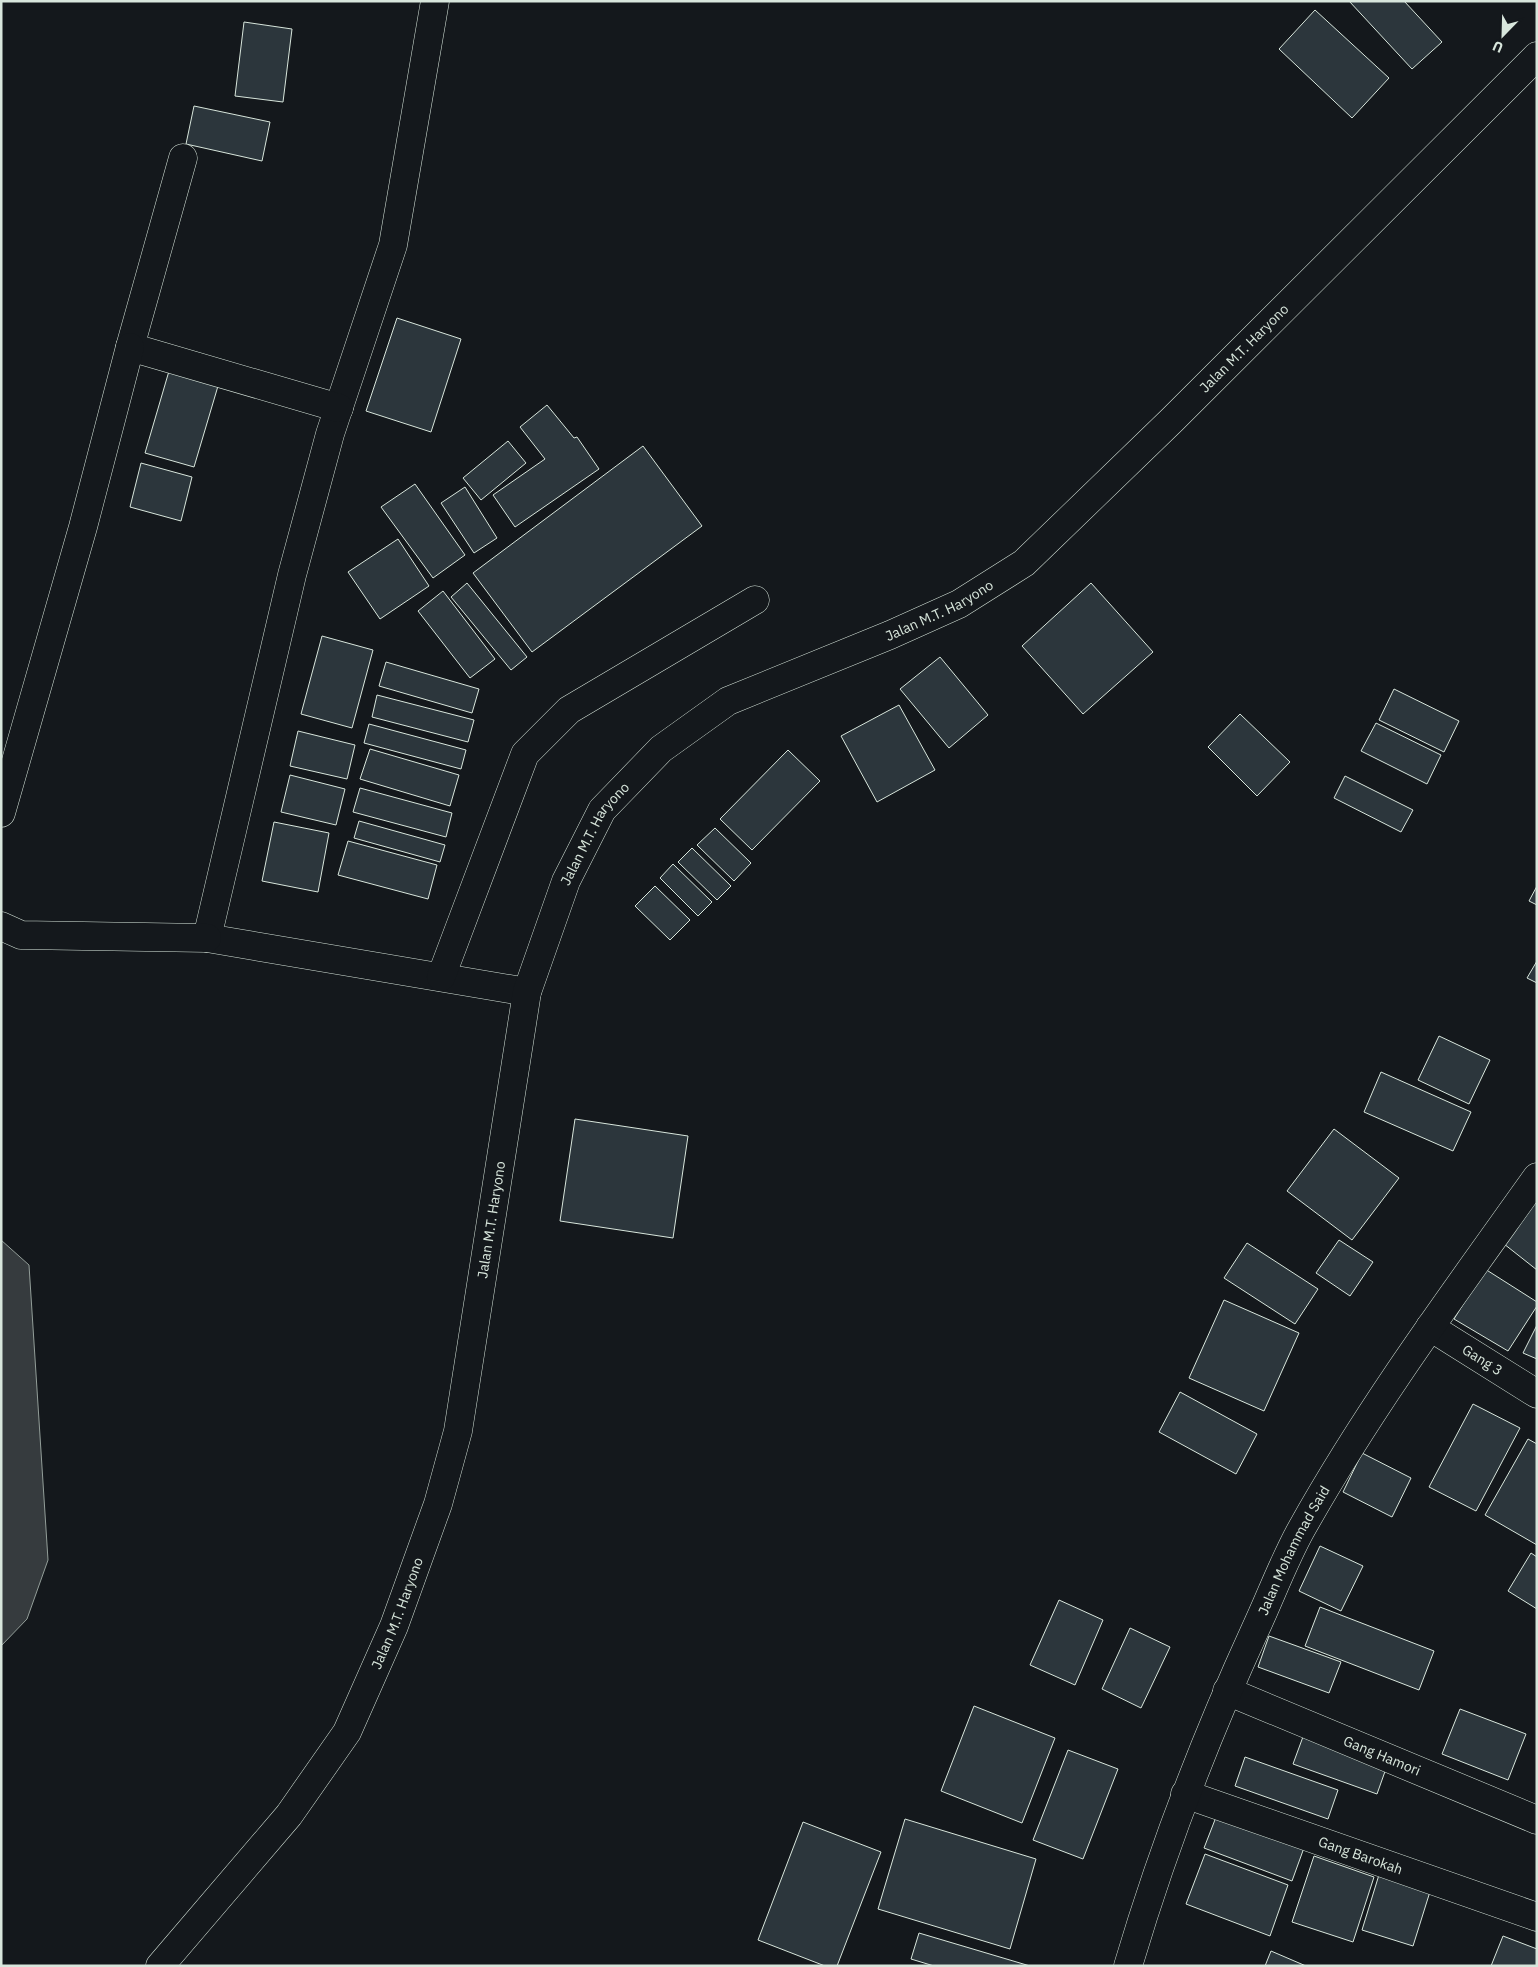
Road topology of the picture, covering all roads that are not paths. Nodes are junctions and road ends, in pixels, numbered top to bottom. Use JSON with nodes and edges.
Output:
{"nodes":[{"id":1,"x":435,"y":1,"type":"edge"},
{"id":2,"x":1537,"y":56,"type":"edge"},
{"id":3,"x":183,"y":158,"type":"dead end"},
{"id":4,"x":130,"y":347,"type":"junction"},
{"id":5,"x":339,"y":408,"type":"junction"},
{"id":6,"x":755,"y":600,"type":"dead end"},
{"id":7,"x":1,"y":813,"type":"edge"},
{"id":8,"x":1,"y":926,"type":"edge"},
{"id":9,"x":206,"y":938,"type":"junction"},
{"id":10,"x":441,"y":977,"type":"junction"},
{"id":11,"x":527,"y":992,"type":"junction"},
{"id":12,"x":1537,"y":1177,"type":"edge"},
{"id":13,"x":1430,"y":1327,"type":"junction"},
{"id":14,"x":1537,"y":1394,"type":"edge"},
{"id":15,"x":1227,"y":1691,"type":"junction"},
{"id":16,"x":1185,"y":1794,"type":"junction"},
{"id":17,"x":1537,"y":1820,"type":"edge"},
{"id":18,"x":1537,"y":1917,"type":"edge"},
{"id":19,"x":160,"y":1966,"type":"edge"},
{"id":20,"x":1128,"y":1966,"type":"edge"}],
"edges":[{"from":1,"to":5,"type":"street"},
{"from":2,"to":11,"type":"street","name":"Jalan M.T. Haryono"},
{"from":3,"to":4,"type":"street"},
{"from":4,"to":5,"type":"street"},
{"from":4,"to":7,"type":"street"},
{"from":5,"to":9,"type":"street"},
{"from":6,"to":10,"type":"street"},
{"from":8,"to":9,"type":"street"},
{"from":9,"to":10,"type":"street"},
{"from":10,"to":11,"type":"street"},
{"from":11,"to":19,"type":"street","name":"Jalan M.T. Haryono"},
{"from":12,"to":13,"type":"street","name":"Jalan Mohammad Said"},
{"from":13,"to":14,"type":"street","name":"Gang 3"},
{"from":13,"to":15,"type":"street","name":"Jalan Mohammad Said"},
{"from":15,"to":16,"type":"street","name":"Jalan Mohammad Said"},
{"from":15,"to":17,"type":"street","name":"Gang Hamori"},
{"from":16,"to":18,"type":"street","name":"Gang Barokah"},
{"from":16,"to":20,"type":"street","name":"Jalan Mohammad Said"}]}
